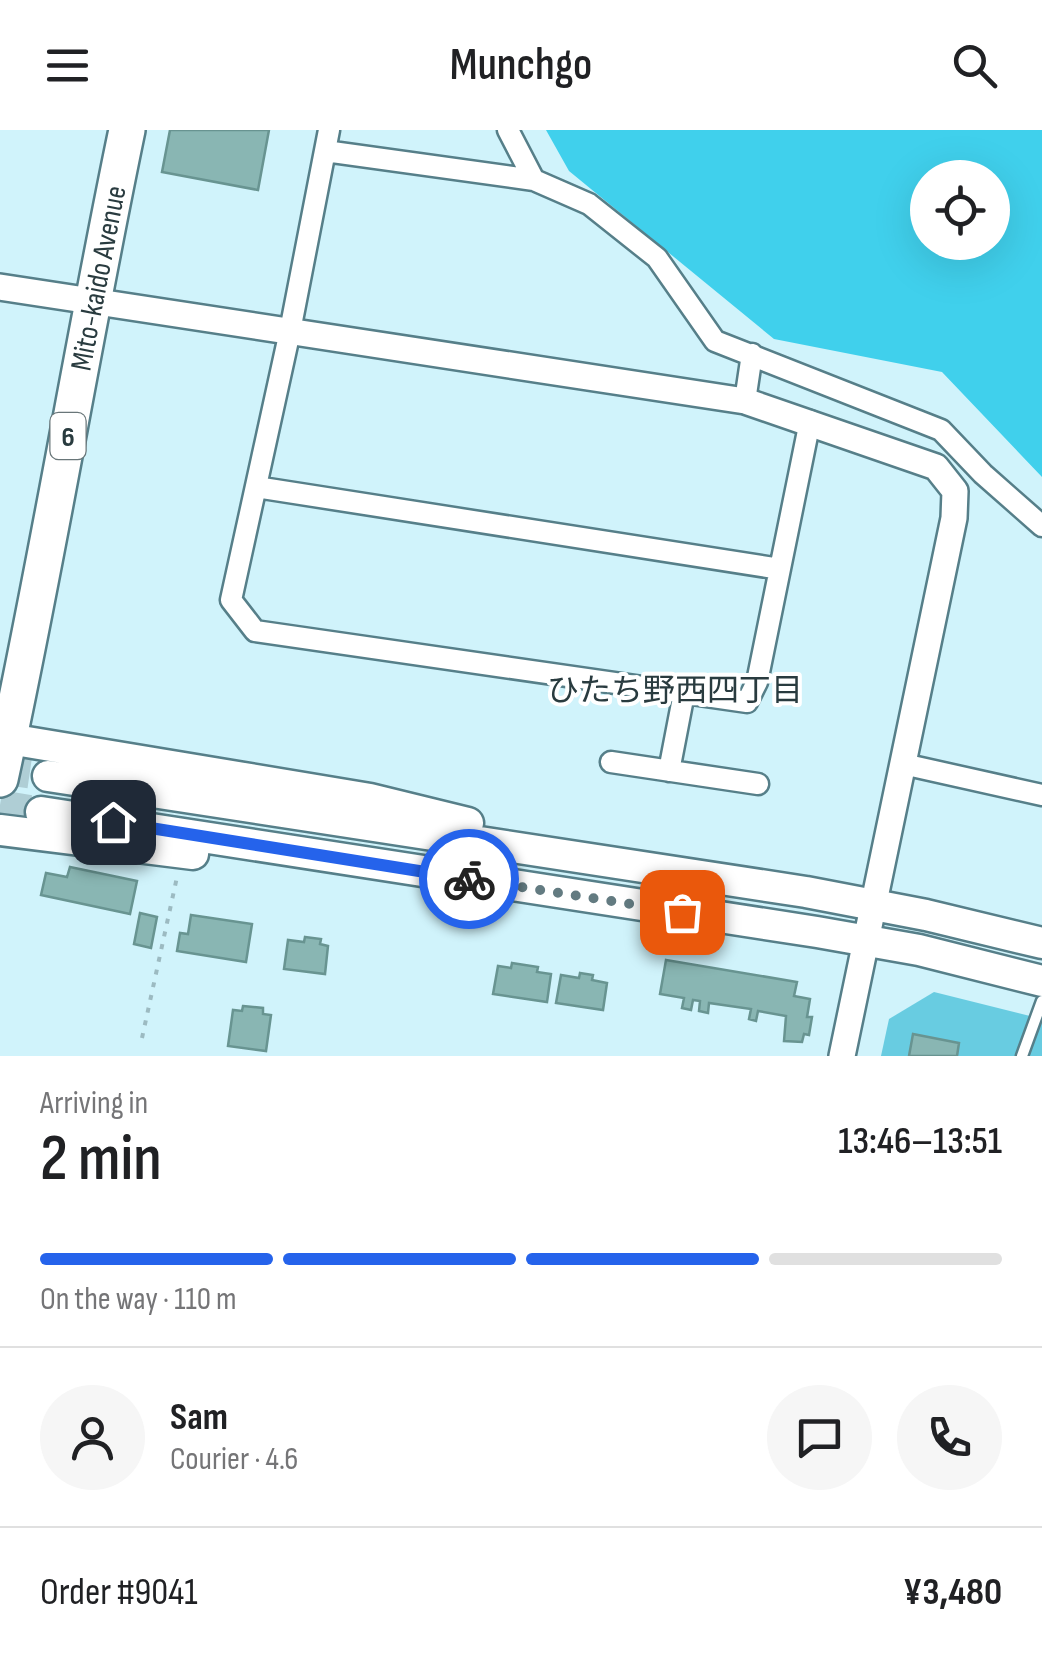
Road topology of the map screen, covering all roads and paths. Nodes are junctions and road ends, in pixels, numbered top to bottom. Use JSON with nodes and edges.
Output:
{"nodes":[{"id":1,"x":127,"y":130,"type":"edge"},
{"id":2,"x":508,"y":130,"type":"edge"},
{"id":3,"x":327,"y":141,"type":"edge"},
{"id":4,"x":534,"y":180,"type":"junction"},
{"id":5,"x":0,"y":287,"type":"edge"},
{"id":6,"x":92,"y":302,"type":"junction"},
{"id":7,"x":290,"y":331,"type":"junction"},
{"id":8,"x":752,"y":354,"type":"junction"},
{"id":9,"x":744,"y":401,"type":"junction"},
{"id":10,"x":810,"y":421,"type":"junction"},
{"id":11,"x":256,"y":487,"type":"junction"},
{"id":12,"x":1042,"y":526,"type":"edge"},
{"id":13,"x":780,"y":569,"type":"junction"},
{"id":14,"x":684,"y":693,"type":"junction"},
{"id":15,"x":4,"y":738,"type":"edge"},
{"id":16,"x":611,"y":762,"type":"dead end"},
{"id":17,"x":903,"y":764,"type":"junction"},
{"id":18,"x":669,"y":771,"type":"junction"},
{"id":19,"x":48,"y":776,"type":"tunnel mouth"},
{"id":20,"x":0,"y":779,"type":"edge"},
{"id":21,"x":758,"y":784,"type":"dead end"},
{"id":22,"x":1042,"y":796,"type":"edge"},
{"id":23,"x":42,"y":812,"type":"tunnel mouth"},
{"id":24,"x":0,"y":830,"type":"edge"},
{"id":25,"x":552,"y":853,"type":"junction"},
{"id":26,"x":179,"y":868,"type":"dead end"},
{"id":27,"x":622,"y":902,"type":"junction"},
{"id":28,"x":874,"y":905,"type":"junction"},
{"id":29,"x":866,"y":940,"type":"junction"},
{"id":30,"x":1042,"y":942,"type":"edge"},
{"id":31,"x":1042,"y":982,"type":"edge"},
{"id":32,"x":1042,"y":1001,"type":"edge"},
{"id":33,"x":142,"y":1038,"type":"dead end"},
{"id":34,"x":842,"y":1056,"type":"edge"},
{"id":35,"x":1022,"y":1056,"type":"edge"}],
"edges":[{"from":1,"to":6,"type":"highway","name":"Mito-kaido Avenue","number":"6"},
{"from":2,"to":4,"type":"street"},
{"from":3,"to":4,"type":"street"},
{"from":3,"to":7,"type":"street"},
{"from":4,"to":8,"type":"street"},
{"from":5,"to":6,"type":"street"},
{"from":6,"to":7,"type":"street"},
{"from":6,"to":15,"type":"highway","name":"Mito-kaido Avenue","number":"6"},
{"from":7,"to":9,"type":"street"},
{"from":7,"to":11,"type":"street"},
{"from":8,"to":9,"type":"street"},
{"from":8,"to":12,"type":"street"},
{"from":9,"to":10,"type":"street"},
{"from":10,"to":13,"type":"street"},
{"from":10,"to":17,"type":"street"},
{"from":11,"to":13,"type":"street"},
{"from":11,"to":14,"type":"street"},
{"from":13,"to":14,"type":"street"},
{"from":14,"to":18,"type":"street"},
{"from":15,"to":20,"type":"highway","name":"Mito-kaido Avenue","number":"6"},
{"from":15,"to":25,"type":"main road"},
{"from":16,"to":18,"type":"street"},
{"from":17,"to":22,"type":"street"},
{"from":17,"to":28,"type":"street"},
{"from":18,"to":21,"type":"street"},
{"from":19,"to":25,"type":"main road"},
{"from":23,"to":27,"type":"main road"},
{"from":24,"to":27,"type":"main road"},
{"from":25,"to":28,"type":"main road"},
{"from":26,"to":33,"type":"path"},
{"from":27,"to":29,"type":"main road"},
{"from":28,"to":29,"type":"street"},
{"from":28,"to":30,"type":"main road"},
{"from":29,"to":31,"type":"main road"},
{"from":29,"to":34,"type":"street"},
{"from":32,"to":35,"type":"lane"}]}
